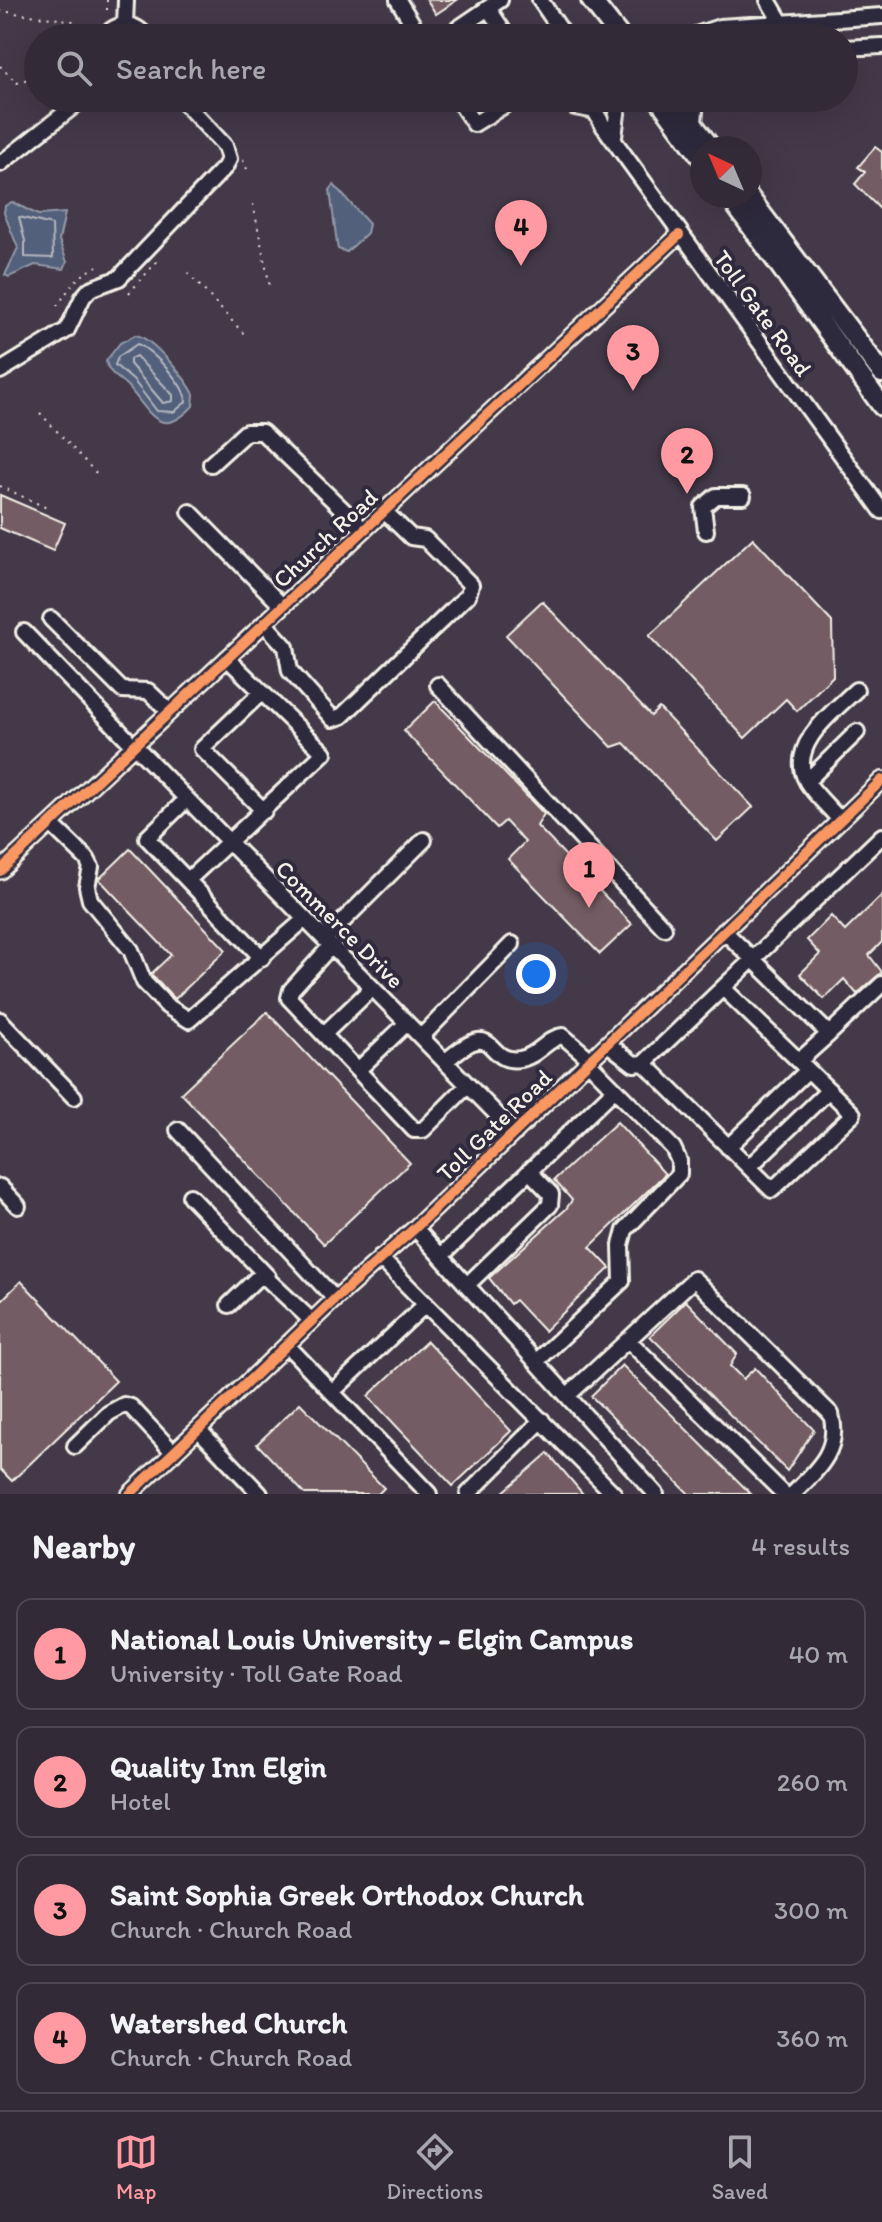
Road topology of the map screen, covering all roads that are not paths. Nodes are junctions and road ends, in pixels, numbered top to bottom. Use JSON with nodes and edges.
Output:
{"nodes":[{"id":1,"x":126,"y":0,"type":"edge"},
{"id":2,"x":398,"y":0,"type":"edge"},
{"id":3,"x":540,"y":0,"type":"edge"},
{"id":4,"x":591,"y":0,"type":"edge"},
{"id":5,"x":768,"y":0,"type":"edge"},
{"id":6,"x":494,"y":4,"type":"edge"},
{"id":7,"x":882,"y":16,"type":"edge"},
{"id":8,"x":781,"y":22,"type":"junction"},
{"id":9,"x":125,"y":24,"type":"edge"},
{"id":10,"x":413,"y":24,"type":"edge"},
{"id":11,"x":465,"y":24,"type":"edge"},
{"id":12,"x":502,"y":24,"type":"edge"},
{"id":13,"x":556,"y":24,"type":"edge"},
{"id":14,"x":610,"y":24,"type":"edge"},
{"id":15,"x":757,"y":24,"type":"edge"},
{"id":16,"x":882,"y":46,"type":"edge"},
{"id":17,"x":858,"y":47,"type":"edge"},
{"id":18,"x":67,"y":112,"type":"edge"},
{"id":19,"x":193,"y":112,"type":"edge"},
{"id":20,"x":466,"y":112,"type":"edge"},
{"id":21,"x":494,"y":112,"type":"edge"},
{"id":22,"x":601,"y":112,"type":"edge"},
{"id":23,"x":617,"y":112,"type":"edge"},
{"id":24,"x":668,"y":112,"type":"edge"},
{"id":25,"x":683,"y":112,"type":"edge"},
{"id":26,"x":693,"y":112,"type":"edge"},
{"id":27,"x":692,"y":123,"type":"junction"},
{"id":28,"x":702,"y":136,"type":"edge"},
{"id":29,"x":614,"y":137,"type":"junction"},
{"id":30,"x":690,"y":142,"type":"edge"},
{"id":31,"x":2,"y":167,"type":"edge"},
{"id":32,"x":738,"y":208,"type":"edge"},
{"id":33,"x":757,"y":208,"type":"edge"},
{"id":34,"x":679,"y":235,"type":"junction"},
{"id":35,"x":0,"y":371,"type":"edge"},
{"id":36,"x":882,"y":373,"type":"edge"},
{"id":37,"x":882,"y":406,"type":"edge"},
{"id":38,"x":211,"y":464,"type":"dead end"},
{"id":39,"x":743,"y":496,"type":"dead end"},
{"id":40,"x":383,"y":510,"type":"junction"},
{"id":41,"x":882,"y":511,"type":"edge"},
{"id":42,"x":190,"y":512,"type":"dead end"},
{"id":43,"x":363,"y":529,"type":"junction"},
{"id":44,"x":706,"y":531,"type":"dead end"},
{"id":45,"x":282,"y":606,"type":"junction"},
{"id":46,"x":51,"y":619,"type":"dead end"},
{"id":47,"x":264,"y":623,"type":"junction"},
{"id":48,"x":24,"y":632,"type":"dead end"},
{"id":49,"x":227,"y":658,"type":"junction"},
{"id":50,"x":438,"y":685,"type":"dead end"},
{"id":51,"x":856,"y":690,"type":"dead end"},
{"id":52,"x":262,"y":692,"type":"junction"},
{"id":53,"x":170,"y":712,"type":"junction"},
{"id":54,"x":857,"y":732,"type":"dead end"},
{"id":55,"x":134,"y":746,"type":"junction"},
{"id":56,"x":882,"y":780,"type":"edge"},
{"id":57,"x":807,"y":781,"type":"junction"},
{"id":58,"x":187,"y":799,"type":"junction"},
{"id":59,"x":264,"y":811,"type":"junction"},
{"id":60,"x":840,"y":820,"type":"junction"},
{"id":61,"x":51,"y":824,"type":"junction"},
{"id":62,"x":882,"y":836,"type":"edge"},
{"id":63,"x":424,"y":840,"type":"dead end"},
{"id":64,"x":230,"y":843,"type":"junction"},
{"id":65,"x":0,"y":850,"type":"edge"},
{"id":66,"x":6,"y":866,"type":"edge"},
{"id":67,"x":188,"y":880,"type":"junction"},
{"id":68,"x":305,"y":919,"type":"junction"},
{"id":69,"x":664,"y":928,"type":"dead end"},
{"id":70,"x":724,"y":931,"type":"junction"},
{"id":71,"x":328,"y":942,"type":"junction"},
{"id":72,"x":512,"y":944,"type":"dead end"},
{"id":73,"x":262,"y":958,"type":"junction"},
{"id":74,"x":753,"y":959,"type":"junction"},
{"id":75,"x":882,"y":984,"type":"edge"},
{"id":76,"x":372,"y":988,"type":"junction"},
{"id":77,"x":723,"y":988,"type":"junction"},
{"id":78,"x":0,"y":1020,"type":"edge"},
{"id":79,"x":407,"y":1023,"type":"junction"},
{"id":80,"x":324,"y":1034,"type":"junction"},
{"id":81,"x":829,"y":1034,"type":"junction"},
{"id":82,"x":421,"y":1037,"type":"junction"},
{"id":83,"x":608,"y":1044,"type":"junction"},
{"id":84,"x":590,"y":1061,"type":"junction"},
{"id":85,"x":445,"y":1062,"type":"junction"},
{"id":86,"x":644,"y":1063,"type":"junction"},
{"id":87,"x":804,"y":1066,"type":"junction"},
{"id":88,"x":358,"y":1070,"type":"junction"},
{"id":89,"x":468,"y":1085,"type":"junction"},
{"id":90,"x":615,"y":1089,"type":"junction"},
{"id":91,"x":829,"y":1090,"type":"junction"},
{"id":92,"x":74,"y":1097,"type":"dead end"},
{"id":93,"x":178,"y":1130,"type":"dead end"},
{"id":94,"x":515,"y":1133,"type":"junction"},
{"id":95,"x":728,"y":1147,"type":"junction"},
{"id":96,"x":749,"y":1167,"type":"junction"},
{"id":97,"x":529,"y":1171,"type":"junction"},
{"id":98,"x":0,"y":1187,"type":"edge"},
{"id":99,"x":190,"y":1196,"type":"dead end"},
{"id":100,"x":18,"y":1206,"type":"dead end"},
{"id":101,"x":415,"y":1228,"type":"junction"},
{"id":102,"x":441,"y":1256,"type":"junction"},
{"id":103,"x":380,"y":1258,"type":"junction"},
{"id":104,"x":268,"y":1277,"type":"junction"},
{"id":105,"x":468,"y":1284,"type":"junction"},
{"id":106,"x":335,"y":1299,"type":"junction"},
{"id":107,"x":426,"y":1304,"type":"junction"},
{"id":108,"x":229,"y":1305,"type":"dead end"},
{"id":109,"x":312,"y":1321,"type":"junction"},
{"id":110,"x":628,"y":1340,"type":"junction"},
{"id":111,"x":287,"y":1345,"type":"junction"},
{"id":112,"x":538,"y":1360,"type":"junction"},
{"id":113,"x":332,"y":1392,"type":"junction"},
{"id":114,"x":567,"y":1396,"type":"junction"},
{"id":115,"x":542,"y":1420,"type":"junction"},
{"id":116,"x":199,"y":1430,"type":"junction"},
{"id":117,"x":75,"y":1446,"type":"dead end"},
{"id":118,"x":174,"y":1453,"type":"junction"},
{"id":119,"x":130,"y":1494,"type":"edge"},
{"id":120,"x":260,"y":1494,"type":"edge"},
{"id":121,"x":429,"y":1494,"type":"edge"},
{"id":122,"x":468,"y":1494,"type":"edge"},
{"id":123,"x":614,"y":1494,"type":"edge"},
{"id":124,"x":656,"y":1494,"type":"edge"},
{"id":125,"x":784,"y":1494,"type":"edge"},
{"id":126,"x":793,"y":1494,"type":"edge"}],
"edges":[{"from":1,"to":9,"type":"street"},
{"from":2,"to":10,"type":"street"},
{"from":3,"to":13,"type":"street"},
{"from":4,"to":14,"type":"main road"},
{"from":5,"to":8,"type":"street"},
{"from":6,"to":11,"type":"street"},
{"from":6,"to":12,"type":"street"},
{"from":7,"to":8,"type":"street"},
{"from":8,"to":15,"type":"street"},
{"from":16,"to":17,"type":"street"},
{"from":18,"to":31,"type":"street"},
{"from":19,"to":35,"type":"street"},
{"from":20,"to":21,"type":"street"},
{"from":22,"to":29,"type":"street","name":"Toll Gate Road"},
{"from":23,"to":29,"type":"street"},
{"from":24,"to":30,"type":"main road"},
{"from":25,"to":27,"type":"main road"},
{"from":26,"to":27,"type":"main road"},
{"from":27,"to":28,"type":"main road"},
{"from":29,"to":34,"type":"street","name":"Toll Gate Road"},
{"from":32,"to":37,"type":"main road"},
{"from":33,"to":36,"type":"main road"},
{"from":34,"to":40,"type":"street","name":"Church Road"},
{"from":34,"to":41,"type":"street","name":"Toll Gate Road"},
{"from":38,"to":43,"type":"street"},
{"from":39,"to":44,"type":"street"},
{"from":40,"to":43,"type":"street","name":"Church Road"},
{"from":40,"to":47,"type":"street"},
{"from":42,"to":45,"type":"street"},
{"from":43,"to":45,"type":"street","name":"Church Road"},
{"from":45,"to":47,"type":"street","name":"Church Road"},
{"from":46,"to":53,"type":"street"},
{"from":47,"to":49,"type":"street","name":"Church Road"},
{"from":48,"to":55,"type":"street","name":"Commerce Drive"},
{"from":49,"to":52,"type":"street"},
{"from":49,"to":53,"type":"street","name":"Church Road"},
{"from":50,"to":69,"type":"street"},
{"from":51,"to":57,"type":"street"},
{"from":52,"to":59,"type":"street"},
{"from":52,"to":59,"type":"street"},
{"from":53,"to":55,"type":"street","name":"Church Road"},
{"from":54,"to":57,"type":"street"},
{"from":55,"to":58,"type":"street","name":"Commerce Drive"},
{"from":55,"to":61,"type":"street","name":"Church Road"},
{"from":56,"to":60,"type":"street","name":"Toll Gate Road"},
{"from":57,"to":60,"type":"street"},
{"from":58,"to":64,"type":"street","name":"Commerce Drive"},
{"from":58,"to":67,"type":"street"},
{"from":59,"to":64,"type":"street"},
{"from":60,"to":70,"type":"street","name":"Toll Gate Road"},
{"from":61,"to":66,"type":"street","name":"Church Road"},
{"from":61,"to":73,"type":"street"},
{"from":62,"to":74,"type":"street"},
{"from":63,"to":71,"type":"street"},
{"from":64,"to":67,"type":"street"},
{"from":64,"to":68,"type":"street","name":"Commerce Drive"},
{"from":65,"to":66,"type":"street"},
{"from":67,"to":73,"type":"street"},
{"from":68,"to":71,"type":"street","name":"Commerce Drive"},
{"from":68,"to":73,"type":"street"},
{"from":70,"to":74,"type":"street"},
{"from":70,"to":83,"type":"street","name":"Toll Gate Road"},
{"from":71,"to":76,"type":"street","name":"Commerce Drive"},
{"from":71,"to":80,"type":"street"},
{"from":72,"to":82,"type":"street"},
{"from":74,"to":77,"type":"street"},
{"from":74,"to":81,"type":"street"},
{"from":75,"to":81,"type":"street"},
{"from":76,"to":79,"type":"street","name":"Commerce Drive"},
{"from":76,"to":80,"type":"street"},
{"from":77,"to":86,"type":"street"},
{"from":77,"to":87,"type":"street"},
{"from":78,"to":92,"type":"street"},
{"from":79,"to":82,"type":"street","name":"Commerce Drive"},
{"from":79,"to":88,"type":"street"},
{"from":80,"to":88,"type":"street"},
{"from":81,"to":87,"type":"street"},
{"from":82,"to":85,"type":"street","name":"Commerce Drive"},
{"from":83,"to":84,"type":"street","name":"Toll Gate Road"},
{"from":83,"to":86,"type":"street"},
{"from":84,"to":85,"type":"street"},
{"from":84,"to":90,"type":"street"},
{"from":84,"to":94,"type":"street","name":"Toll Gate Road"},
{"from":85,"to":89,"type":"street","name":"Commerce Drive"},
{"from":86,"to":95,"type":"street"},
{"from":87,"to":91,"type":"street"},
{"from":87,"to":95,"type":"street"},
{"from":88,"to":89,"type":"street"},
{"from":89,"to":94,"type":"street","name":"Commerce Drive"},
{"from":90,"to":97,"type":"street"},
{"from":90,"to":112,"type":"street"},
{"from":91,"to":96,"type":"street"},
{"from":91,"to":96,"type":"street"},
{"from":93,"to":106,"type":"street"},
{"from":94,"to":101,"type":"street","name":"Toll Gate Road"},
{"from":95,"to":96,"type":"street"},
{"from":97,"to":102,"type":"street"},
{"from":97,"to":105,"type":"street"},
{"from":98,"to":100,"type":"street"},
{"from":99,"to":104,"type":"street"},
{"from":101,"to":102,"type":"street"},
{"from":101,"to":103,"type":"street","name":"Toll Gate Road"},
{"from":102,"to":105,"type":"street"},
{"from":103,"to":106,"type":"street","name":"Toll Gate Road"},
{"from":103,"to":107,"type":"street"},
{"from":104,"to":108,"type":"street"},
{"from":104,"to":109,"type":"street"},
{"from":105,"to":112,"type":"street"},
{"from":106,"to":109,"type":"street","name":"Toll Gate Road"},
{"from":107,"to":113,"type":"street"},
{"from":107,"to":115,"type":"street"},
{"from":109,"to":111,"type":"street","name":"Toll Gate Road"},
{"from":110,"to":114,"type":"street"},
{"from":110,"to":125,"type":"street"},
{"from":110,"to":126,"type":"street"},
{"from":111,"to":113,"type":"street"},
{"from":111,"to":116,"type":"street","name":"Toll Gate Road"},
{"from":112,"to":114,"type":"street"},
{"from":113,"to":121,"type":"street"},
{"from":114,"to":124,"type":"street"},
{"from":115,"to":122,"type":"street"},
{"from":115,"to":123,"type":"street"},
{"from":116,"to":118,"type":"street","name":"Toll Gate Road"},
{"from":116,"to":120,"type":"street"},
{"from":117,"to":118,"type":"street"},
{"from":118,"to":119,"type":"street","name":"Toll Gate Road"}]}
